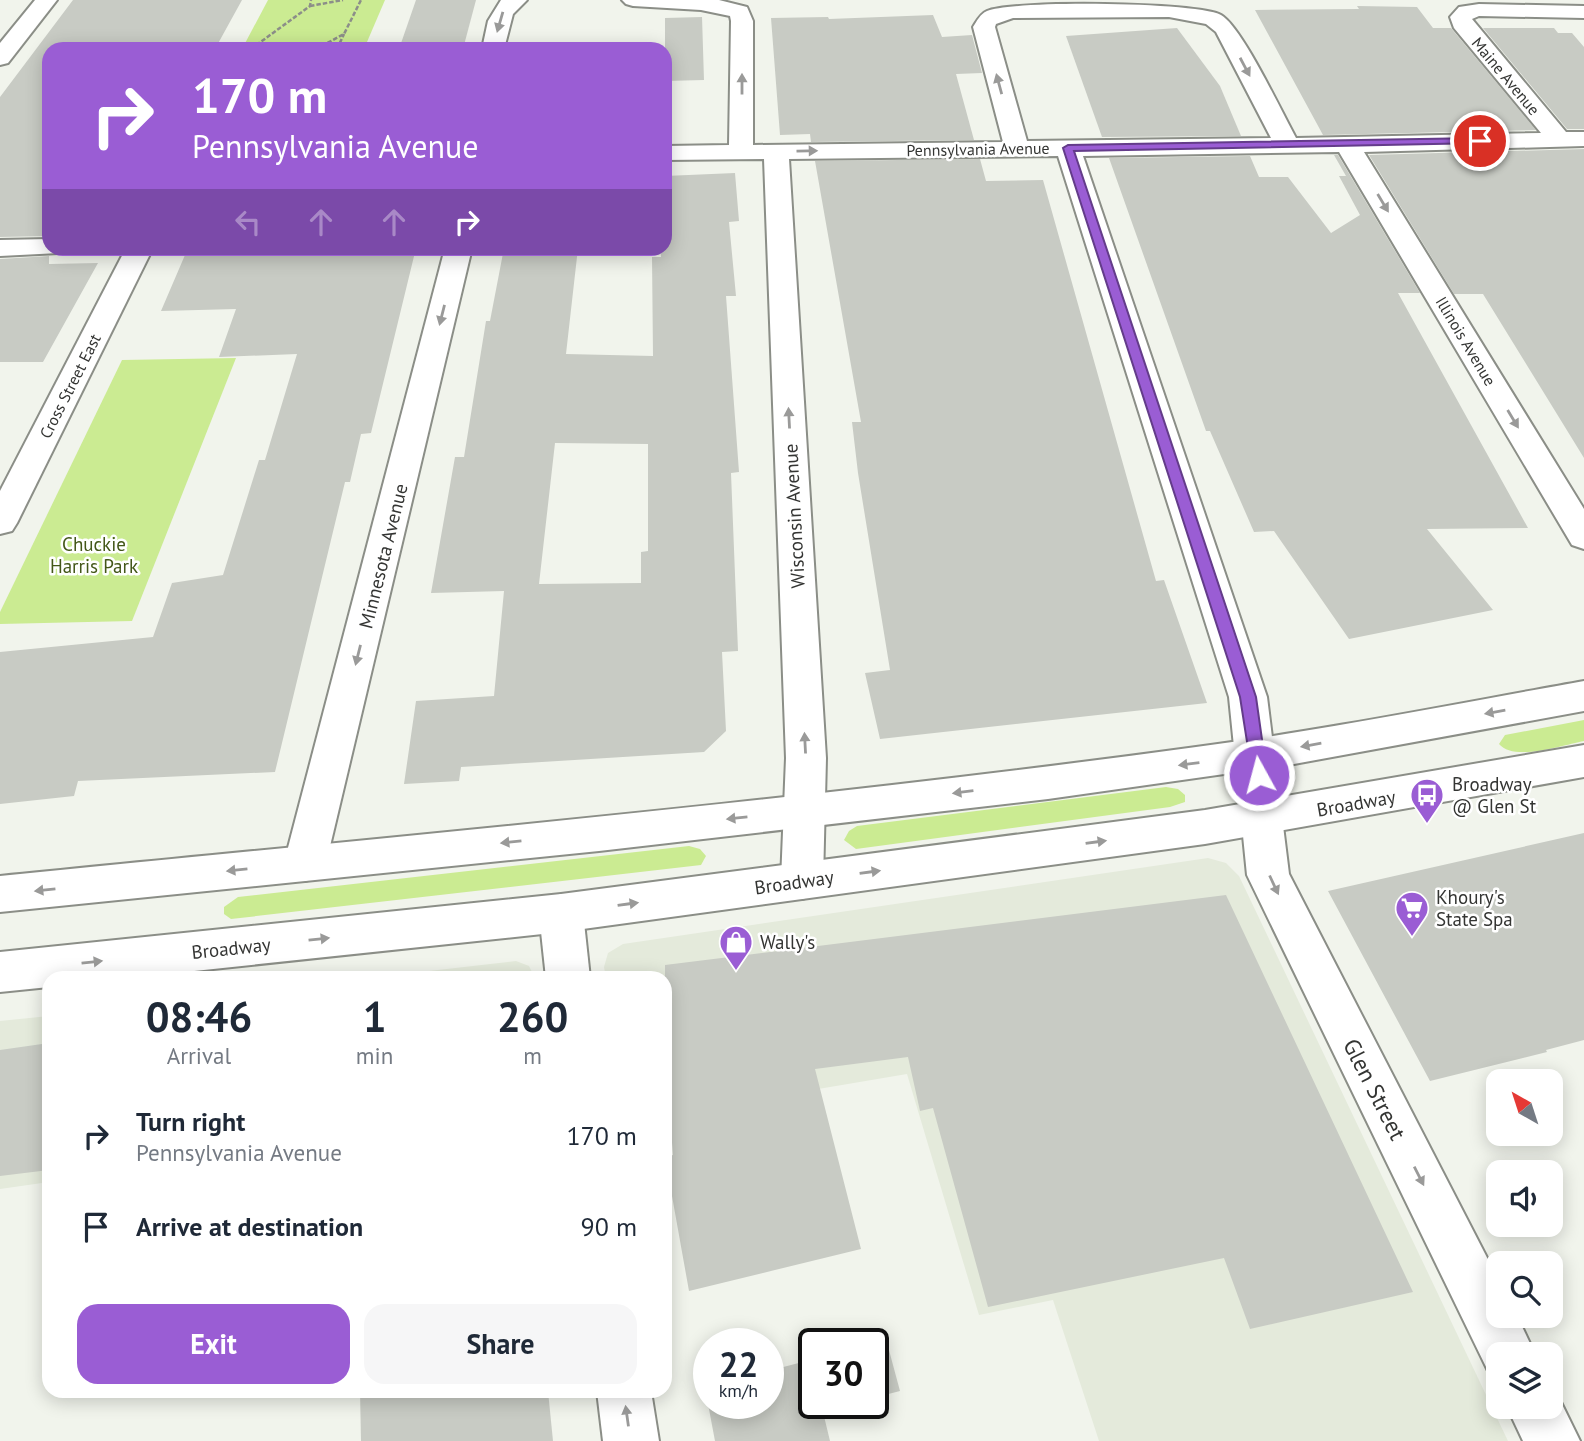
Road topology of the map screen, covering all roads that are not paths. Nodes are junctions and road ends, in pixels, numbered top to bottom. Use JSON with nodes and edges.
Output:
{"nodes":[{"id":1,"x":46,"y":0,"type":"edge"},
{"id":2,"x":516,"y":0,"type":"edge"},
{"id":3,"x":633,"y":0,"type":"edge"},
{"id":4,"x":1584,"y":12,"type":"edge"},
{"id":5,"x":495,"y":42,"type":"edge"},
{"id":6,"x":0,"y":58,"type":"edge"},
{"id":7,"x":1572,"y":139,"type":"edge"},
{"id":8,"x":1287,"y":145,"type":"junction"},
{"id":9,"x":1347,"y":145,"type":"junction"},
{"id":10,"x":1017,"y":148,"type":"junction"},
{"id":11,"x":1068,"y":148,"type":"junction"},
{"id":12,"x":776,"y":151,"type":"junction"},
{"id":13,"x":741,"y":152,"type":"junction"},
{"id":14,"x":672,"y":153,"type":"edge"},
{"id":15,"x":42,"y":247,"type":"edge"},
{"id":16,"x":0,"y":248,"type":"edge"},
{"id":17,"x":136,"y":256,"type":"edge"},
{"id":18,"x":457,"y":256,"type":"edge"},
{"id":19,"x":0,"y":523,"type":"edge"},
{"id":20,"x":1584,"y":537,"type":"edge"},
{"id":21,"x":1584,"y":696,"type":"edge"},
{"id":22,"x":1256,"y":754,"type":"junction"},
{"id":23,"x":1584,"y":761,"type":"edge"},
{"id":24,"x":805,"y":811,"type":"junction"},
{"id":25,"x":1264,"y":818,"type":"junction"},
{"id":26,"x":305,"y":863,"type":"junction"},
{"id":27,"x":803,"y":881,"type":"junction"},
{"id":28,"x":0,"y":894,"type":"edge"},
{"id":29,"x":561,"y":914,"type":"junction"},
{"id":30,"x":567,"y":971,"type":"edge"},
{"id":31,"x":0,"y":972,"type":"edge"},
{"id":32,"x":1502,"y":1342,"type":"edge"},
{"id":33,"x":625,"y":1398,"type":"edge"},
{"id":34,"x":1541,"y":1419,"type":"edge"},
{"id":35,"x":631,"y":1441,"type":"edge"},
{"id":36,"x":1552,"y":1441,"type":"edge"}],
"edges":[{"from":1,"to":6,"type":"street"},
{"from":2,"to":5,"type":"street","one_way":true},
{"from":13,"to":3,"type":"street","one_way":true},
{"from":4,"to":7,"type":"street","name":"Maine Avenue"},
{"from":7,"to":9,"type":"street","name":"Pennsylvania Avenue"},
{"from":8,"to":9,"type":"street","name":"Pennsylvania Avenue"},
{"from":10,"to":8,"type":"street","one_way":true},
{"from":8,"to":11,"type":"street","name":"Pennsylvania Avenue"},
{"from":9,"to":20,"type":"street","name":"Illinois Avenue","one_way":true},
{"from":10,"to":11,"type":"street","name":"Pennsylvania Avenue"},
{"from":12,"to":10,"type":"street","name":"Pennsylvania Avenue","one_way":true},
{"from":11,"to":22,"type":"street","name":"Glen Street"},
{"from":12,"to":13,"type":"street","name":"Pennsylvania Avenue"},
{"from":24,"to":12,"type":"street","name":"Wisconsin Avenue","one_way":true},
{"from":13,"to":14,"type":"street","name":"Pennsylvania Avenue"},
{"from":15,"to":16,"type":"street"},
{"from":17,"to":19,"type":"street","name":"Cross Street East"},
{"from":18,"to":26,"type":"street","name":"Minnesota Avenue","one_way":true},
{"from":21,"to":22,"type":"street","one_way":true},
{"from":22,"to":24,"type":"street","one_way":true},
{"from":22,"to":25,"type":"street","name":"Glen Street"},
{"from":23,"to":25,"type":"street","name":"Broadway"},
{"from":24,"to":26,"type":"street","one_way":true},
{"from":24,"to":27,"type":"street","name":"Wisconsin Avenue"},
{"from":27,"to":25,"type":"street","name":"Broadway","one_way":true},
{"from":25,"to":32,"type":"street","name":"Glen Street","one_way":true},
{"from":26,"to":28,"type":"street","one_way":true},
{"from":29,"to":27,"type":"street","name":"Broadway","one_way":true},
{"from":29,"to":30,"type":"street"},
{"from":31,"to":29,"type":"street","name":"Broadway","one_way":true},
{"from":35,"to":33,"type":"street","one_way":true},
{"from":34,"to":36,"type":"street"}]}
